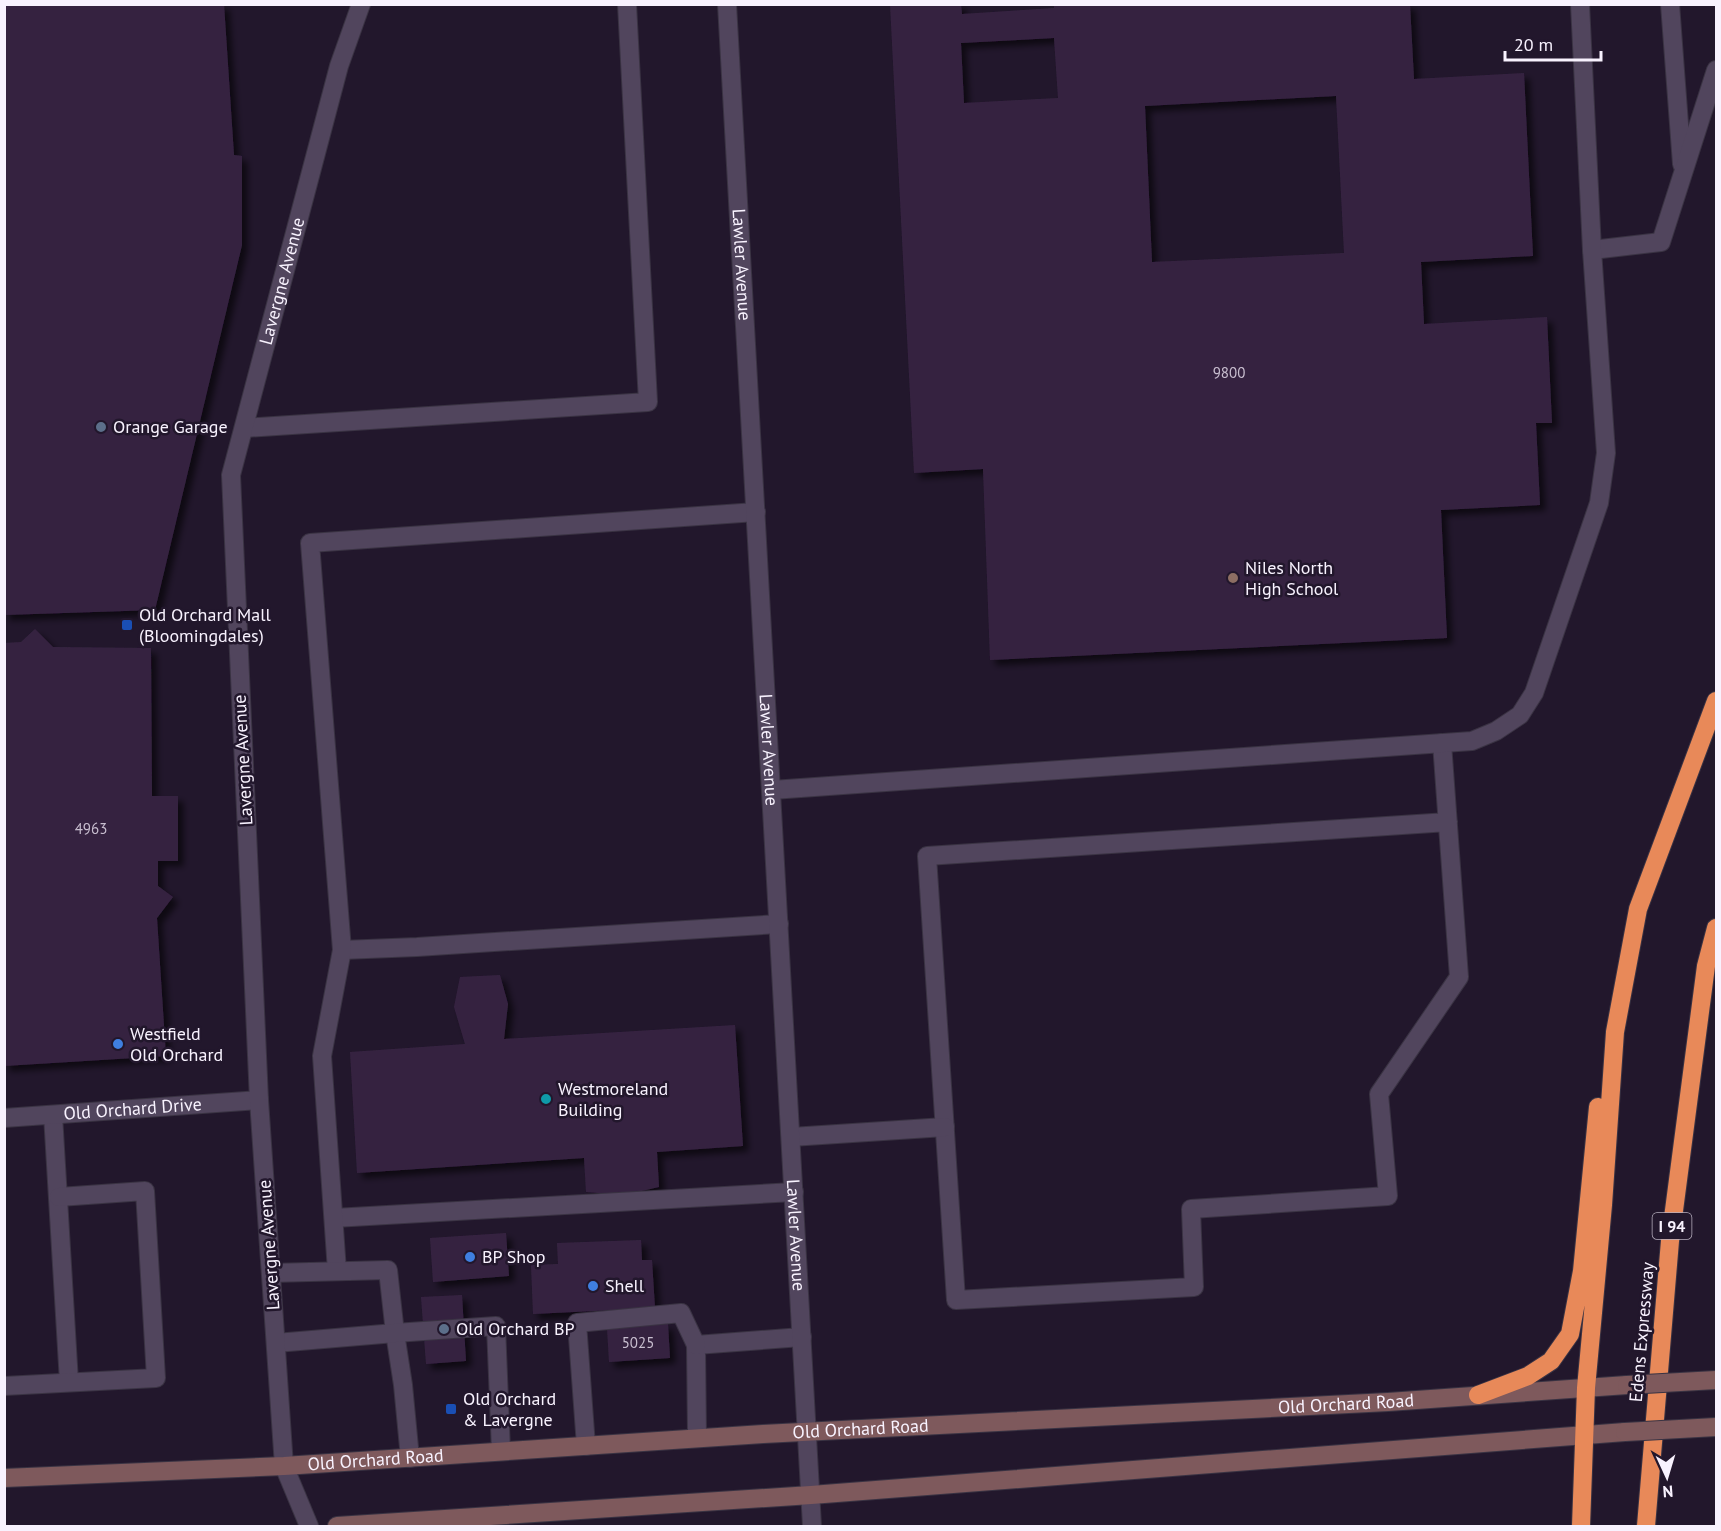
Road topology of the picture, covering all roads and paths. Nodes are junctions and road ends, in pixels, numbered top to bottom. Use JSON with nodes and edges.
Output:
{"nodes":[{"id":1,"x":361,"y":4,"type":"edge"},
{"id":2,"x":627,"y":4,"type":"edge"},
{"id":3,"x":727,"y":4,"type":"edge"},
{"id":4,"x":1580,"y":4,"type":"edge"},
{"id":5,"x":1670,"y":4,"type":"edge"},
{"id":6,"x":1716,"y":70,"type":"edge"},
{"id":7,"x":1683,"y":175,"type":"junction"},
{"id":8,"x":1592,"y":250,"type":"junction"},
{"id":9,"x":244,"y":428,"type":"junction"},
{"id":10,"x":756,"y":512,"type":"junction"},
{"id":11,"x":1716,"y":701,"type":"edge"},
{"id":12,"x":1442,"y":742,"type":"junction"},
{"id":13,"x":772,"y":790,"type":"junction"},
{"id":14,"x":1448,"y":822,"type":"junction"},
{"id":15,"x":779,"y":924,"type":"junction"},
{"id":16,"x":1716,"y":928,"type":"edge"},
{"id":17,"x":342,"y":950,"type":"junction"},
{"id":18,"x":1615,"y":1032,"type":"junction"},
{"id":19,"x":260,"y":1100,"type":"junction"},
{"id":20,"x":53,"y":1115,"type":"junction"},
{"id":21,"x":4,"y":1118,"type":"edge"},
{"id":22,"x":945,"y":1127,"type":"junction"},
{"id":23,"x":791,"y":1137,"type":"junction"},
{"id":24,"x":794,"y":1192,"type":"junction"},
{"id":25,"x":59,"y":1197,"type":"junction"},
{"id":26,"x":334,"y":1218,"type":"junction"},
{"id":27,"x":337,"y":1271,"type":"junction"},
{"id":28,"x":271,"y":1273,"type":"junction"},
{"id":29,"x":395,"y":1333,"type":"junction"},
{"id":30,"x":802,"y":1337,"type":"junction"},
{"id":31,"x":276,"y":1343,"type":"junction"},
{"id":32,"x":696,"y":1345,"type":"junction"},
{"id":33,"x":1716,"y":1380,"type":"edge"},
{"id":34,"x":69,"y":1383,"type":"junction"},
{"id":35,"x":4,"y":1386,"type":"edge"},
{"id":36,"x":1586,"y":1388,"type":"junction"},
{"id":37,"x":1478,"y":1395,"type":"junction"},
{"id":38,"x":1716,"y":1427,"type":"edge"},
{"id":39,"x":808,"y":1431,"type":"junction"},
{"id":40,"x":1585,"y":1436,"type":"junction"},
{"id":41,"x":697,"y":1438,"type":"junction"},
{"id":42,"x":586,"y":1446,"type":"junction"},
{"id":43,"x":501,"y":1451,"type":"junction"},
{"id":44,"x":410,"y":1458,"type":"junction"},
{"id":45,"x":284,"y":1466,"type":"junction"},
{"id":46,"x":4,"y":1478,"type":"edge"},
{"id":47,"x":811,"y":1496,"type":"junction"},
{"id":48,"x":309,"y":1527,"type":"edge"},
{"id":49,"x":337,"y":1527,"type":"edge"},
{"id":50,"x":812,"y":1527,"type":"edge"},
{"id":51,"x":1581,"y":1527,"type":"edge"},
{"id":52,"x":1646,"y":1527,"type":"edge"}],
"edges":[{"from":1,"to":9,"type":"street","name":"Lavergne Avenue"},
{"from":2,"to":9,"type":"street"},
{"from":3,"to":10,"type":"street","name":"Lawler Avenue"},
{"from":4,"to":8,"type":"street"},
{"from":5,"to":7,"type":"street"},
{"from":6,"to":7,"type":"street"},
{"from":7,"to":8,"type":"street"},
{"from":8,"to":12,"type":"street"},
{"from":9,"to":19,"type":"street","name":"Lavergne Avenue"},
{"from":10,"to":13,"type":"street","name":"Lawler Avenue"},
{"from":10,"to":17,"type":"street"},
{"from":11,"to":18,"type":"highway"},
{"from":12,"to":13,"type":"street"},
{"from":12,"to":14,"type":"street"},
{"from":13,"to":15,"type":"street","name":"Lawler Avenue"},
{"from":14,"to":22,"type":"street"},
{"from":14,"to":22,"type":"street"},
{"from":15,"to":17,"type":"street"},
{"from":15,"to":23,"type":"street","name":"Lawler Avenue"},
{"from":16,"to":52,"type":"highway","name":"Edens Expressway","number":"I 94"},
{"from":17,"to":26,"type":"street"},
{"from":18,"to":36,"type":"highway"},
{"from":18,"to":37,"type":"highway"},
{"from":19,"to":20,"type":"street","name":"Old Orchard Drive"},
{"from":19,"to":28,"type":"street","name":"Lavergne Avenue"},
{"from":20,"to":21,"type":"street","name":"Old Orchard Drive"},
{"from":20,"to":25,"type":"street"},
{"from":22,"to":23,"type":"street"},
{"from":23,"to":24,"type":"street","name":"Lawler Avenue"},
{"from":24,"to":26,"type":"street"},
{"from":24,"to":30,"type":"street","name":"Lawler Avenue"},
{"from":25,"to":34,"type":"street"},
{"from":25,"to":34,"type":"street"},
{"from":26,"to":27,"type":"street"},
{"from":27,"to":28,"type":"street"},
{"from":27,"to":29,"type":"street"},
{"from":28,"to":31,"type":"street","name":"Lavergne Avenue"},
{"from":29,"to":31,"type":"street"},
{"from":29,"to":43,"type":"street"},
{"from":29,"to":44,"type":"street"},
{"from":30,"to":32,"type":"street"},
{"from":30,"to":39,"type":"street","name":"Lawler Avenue"},
{"from":31,"to":45,"type":"street","name":"Lavergne Avenue"},
{"from":32,"to":41,"type":"street"},
{"from":32,"to":42,"type":"street"},
{"from":33,"to":36,"type":"main road","name":"Old Orchard Road","bridge":true},
{"from":34,"to":35,"type":"street"},
{"from":36,"to":37,"type":"main road","name":"Old Orchard Road"},
{"from":36,"to":40,"type":"highway"},
{"from":37,"to":39,"type":"main road","name":"Old Orchard Road"},
{"from":38,"to":40,"type":"main road","bridge":true},
{"from":39,"to":41,"type":"main road","name":"Old Orchard Road"},
{"from":39,"to":47,"type":"street","name":"Lawler Avenue"},
{"from":40,"to":47,"type":"main road"},
{"from":40,"to":51,"type":"highway"},
{"from":41,"to":42,"type":"main road","name":"Old Orchard Road"},
{"from":42,"to":43,"type":"main road","name":"Old Orchard Road"},
{"from":43,"to":44,"type":"main road","name":"Old Orchard Road"},
{"from":44,"to":45,"type":"main road","name":"Old Orchard Road"},
{"from":45,"to":46,"type":"main road","name":"Old Orchard Road"},
{"from":45,"to":48,"type":"street","name":"Lavergne Avenue"},
{"from":47,"to":49,"type":"main road"},
{"from":47,"to":50,"type":"street","name":"Lawler Avenue"}]}
